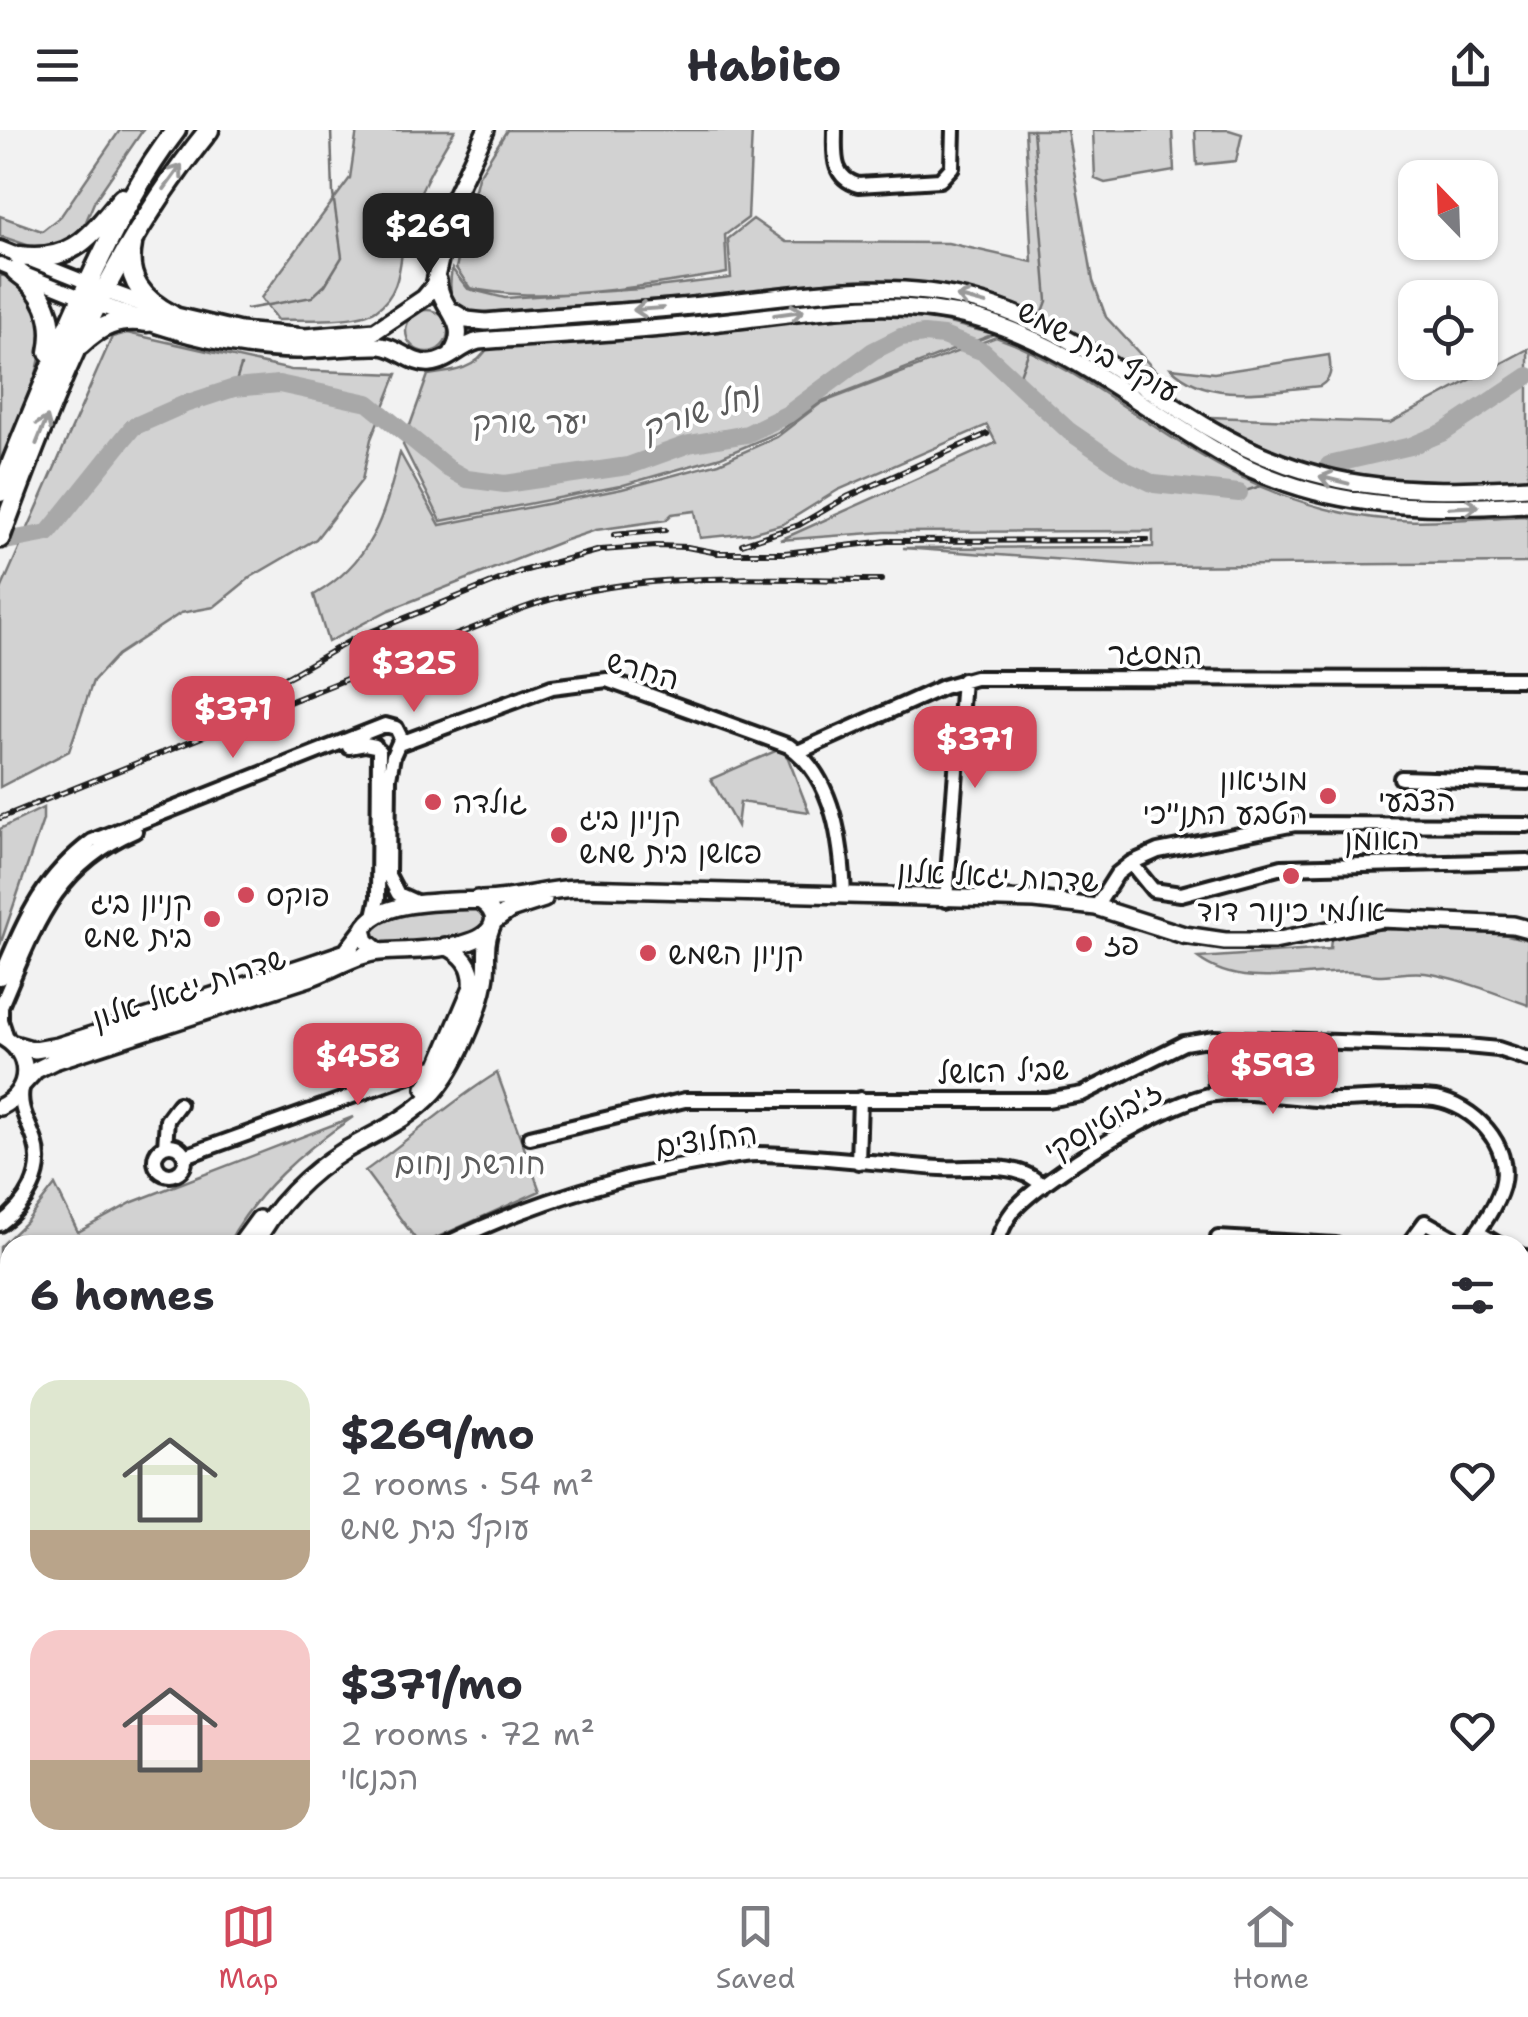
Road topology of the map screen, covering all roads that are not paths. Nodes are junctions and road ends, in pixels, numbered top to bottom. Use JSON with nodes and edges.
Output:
{"nodes":[{"id":1,"x":176,"y":130,"type":"edge"},
{"id":2,"x":209,"y":130,"type":"edge"},
{"id":3,"x":486,"y":130,"type":"edge"},
{"id":4,"x":835,"y":130,"type":"edge"},
{"id":5,"x":953,"y":130,"type":"edge"},
{"id":6,"x":154,"y":159,"type":"junction"},
{"id":7,"x":140,"y":226,"type":"junction"},
{"id":8,"x":0,"y":248,"type":"edge"},
{"id":9,"x":12,"y":264,"type":"edge"},
{"id":10,"x":438,"y":271,"type":"junction"},
{"id":11,"x":92,"y":293,"type":"junction"},
{"id":12,"x":448,"y":308,"type":"junction"},
{"id":13,"x":408,"y":309,"type":"junction"},
{"id":14,"x":172,"y":315,"type":"junction"},
{"id":15,"x":147,"y":322,"type":"junction"},
{"id":16,"x":451,"y":354,"type":"junction"},
{"id":17,"x":408,"y":356,"type":"junction"},
{"id":18,"x":71,"y":358,"type":"junction"},
{"id":19,"x":44,"y":382,"type":"junction"},
{"id":20,"x":1205,"y":435,"type":"junction"},
{"id":21,"x":1528,"y":487,"type":"edge"},
{"id":22,"x":6,"y":498,"type":"edge"},
{"id":23,"x":1528,"y":504,"type":"edge"},
{"id":24,"x":0,"y":538,"type":"edge"},
{"id":25,"x":962,"y":680,"type":"junction"},
{"id":26,"x":1528,"y":680,"type":"edge"},
{"id":27,"x":472,"y":718,"type":"junction"},
{"id":28,"x":392,"y":726,"type":"junction"},
{"id":29,"x":376,"y":730,"type":"junction"},
{"id":30,"x":398,"y":747,"type":"junction"},
{"id":31,"x":377,"y":748,"type":"junction"},
{"id":32,"x":798,"y":752,"type":"junction"},
{"id":33,"x":1401,"y":778,"type":"dead end"},
{"id":34,"x":1528,"y":782,"type":"edge"},
{"id":35,"x":1528,"y":825,"type":"edge"},
{"id":36,"x":1528,"y":860,"type":"edge"},
{"id":37,"x":1132,"y":863,"type":"junction"},
{"id":38,"x":672,"y":892,"type":"junction"},
{"id":39,"x":844,"y":896,"type":"junction"},
{"id":40,"x":477,"y":899,"type":"junction"},
{"id":41,"x":946,"y":900,"type":"junction"},
{"id":42,"x":420,"y":904,"type":"junction"},
{"id":43,"x":1096,"y":907,"type":"junction"},
{"id":44,"x":1528,"y":914,"type":"edge"},
{"id":45,"x":374,"y":916,"type":"junction"},
{"id":46,"x":492,"y":924,"type":"junction"},
{"id":47,"x":1494,"y":924,"type":"junction"},
{"id":48,"x":1528,"y":929,"type":"edge"},
{"id":49,"x":363,"y":930,"type":"junction"},
{"id":50,"x":445,"y":946,"type":"junction"},
{"id":51,"x":378,"y":952,"type":"junction"},
{"id":52,"x":0,"y":978,"type":"edge"},
{"id":53,"x":1214,"y":1038,"type":"junction"},
{"id":54,"x":7,"y":1040,"type":"edge"},
{"id":55,"x":1528,"y":1060,"type":"edge"},
{"id":56,"x":439,"y":1065,"type":"junction"},
{"id":57,"x":410,"y":1074,"type":"junction"},
{"id":58,"x":22,"y":1086,"type":"junction"},
{"id":59,"x":426,"y":1087,"type":"junction"},
{"id":60,"x":1216,"y":1094,"type":"junction"},
{"id":61,"x":860,"y":1098,"type":"junction"},
{"id":62,"x":178,"y":1104,"type":"dead end"},
{"id":63,"x":0,"y":1108,"type":"edge"},
{"id":64,"x":30,"y":1128,"type":"junction"},
{"id":65,"x":530,"y":1137,"type":"dead end"},
{"id":66,"x":165,"y":1146,"type":"junction"},
{"id":67,"x":186,"y":1156,"type":"junction"},
{"id":68,"x":858,"y":1162,"type":"junction"},
{"id":69,"x":1042,"y":1186,"type":"junction"},
{"id":70,"x":0,"y":1224,"type":"edge"},
{"id":71,"x":1477,"y":1232,"type":"junction"},
{"id":72,"x":248,"y":1235,"type":"edge"},
{"id":73,"x":262,"y":1235,"type":"edge"},
{"id":74,"x":464,"y":1235,"type":"edge"},
{"id":75,"x":1001,"y":1235,"type":"edge"},
{"id":76,"x":1415,"y":1235,"type":"edge"},
{"id":77,"x":1449,"y":1235,"type":"edge"},
{"id":78,"x":1475,"y":1235,"type":"edge"},
{"id":79,"x":1482,"y":1235,"type":"edge"}],
"edges":[{"from":1,"to":6,"type":"highway"},
{"from":7,"to":2,"type":"highway","one_way":true},
{"from":3,"to":10,"type":"main road"},
{"from":4,"to":5,"type":"street"},
{"from":6,"to":9,"type":"highway"},
{"from":6,"to":11,"type":"highway"},
{"from":7,"to":11,"type":"highway"},
{"from":7,"to":14,"type":"highway"},
{"from":8,"to":9,"type":"street"},
{"from":9,"to":11,"type":"street"},
{"from":9,"to":19,"type":"highway"},
{"from":10,"to":12,"type":"main road"},
{"from":10,"to":13,"type":"main road"},
{"from":11,"to":14,"type":"main road"},
{"from":11,"to":15,"type":"main road"},
{"from":11,"to":18,"type":"highway"},
{"from":11,"to":19,"type":"highway"},
{"from":12,"to":13,"type":"main road"},
{"from":12,"to":16,"type":"main road"},
{"from":20,"to":12,"type":"main road","name":"עוקף בית שמש","one_way":true},
{"from":13,"to":14,"type":"main road"},
{"from":13,"to":17,"type":"main road"},
{"from":15,"to":17,"type":"main road"},
{"from":15,"to":18,"type":"highway"},
{"from":16,"to":17,"type":"main road"},
{"from":16,"to":20,"type":"main road","name":"עוקף בית שמש","one_way":true},
{"from":22,"to":18,"type":"highway","one_way":true},
{"from":19,"to":22,"type":"highway"},
{"from":21,"to":20,"type":"main road","name":"עוקף בית שמש","one_way":true},
{"from":20,"to":23,"type":"main road","name":"עוקף בית שמש","one_way":true},
{"from":22,"to":24,"type":"highway"},
{"from":25,"to":26,"type":"street","name":"המסגר"},
{"from":25,"to":32,"type":"street","name":"המסגר"},
{"from":25,"to":41,"type":"street"},
{"from":27,"to":28,"type":"street","name":"החרש"},
{"from":27,"to":30,"type":"street","name":"החרש"},
{"from":27,"to":32,"type":"street","name":"החרש"},
{"from":28,"to":29,"type":"street"},
{"from":28,"to":30,"type":"street"},
{"from":29,"to":31,"type":"street"},
{"from":29,"to":52,"type":"street"},
{"from":30,"to":31,"type":"street"},
{"from":30,"to":42,"type":"street"},
{"from":31,"to":45,"type":"street"},
{"from":31,"to":54,"type":"street"},
{"from":32,"to":39,"type":"street"},
{"from":33,"to":34,"type":"street","name":"האומן"},
{"from":35,"to":37,"type":"street","name":"הצבעי"},
{"from":36,"to":37,"type":"street","name":"האומן"},
{"from":37,"to":43,"type":"street"},
{"from":38,"to":39,"type":"main road","name":"שדרות יגאל אלון"},
{"from":38,"to":40,"type":"main road","name":"שדרות יגאל אלון"},
{"from":38,"to":46,"type":"main road","name":"שדרות יגאל אלון"},
{"from":39,"to":41,"type":"main road","name":"שדרות יגאל אלון"},
{"from":40,"to":42,"type":"main road","name":"שדרות יגאל אלון"},
{"from":40,"to":46,"type":"main road"},
{"from":41,"to":43,"type":"main road","name":"שדרות יגאל אלון"},
{"from":42,"to":45,"type":"main road","name":"שדרות יגאל אלון"},
{"from":43,"to":47,"type":"main road","name":"שדרות יגאל אלון"},
{"from":44,"to":47,"type":"main road","name":"שדרות יגאל אלון"},
{"from":45,"to":49,"type":"main road","name":"שדרות יגאל אלון"},
{"from":46,"to":50,"type":"main road","name":"שדרות יגאל אלון"},
{"from":46,"to":73,"type":"main road"},
{"from":47,"to":48,"type":"main road","name":"שדרות יגאל אלון"},
{"from":49,"to":51,"type":"main road"},
{"from":49,"to":54,"type":"main road","name":"שדרות יגאל אלון"},
{"from":50,"to":51,"type":"main road","name":"שדרות יגאל אלון"},
{"from":50,"to":56,"type":"main road"},
{"from":51,"to":58,"type":"main road","name":"שדרות יגאל אלון"},
{"from":53,"to":55,"type":"street","name":"שביל האשל"},
{"from":53,"to":60,"type":"street"},
{"from":53,"to":61,"type":"street","name":"שביל האשל"},
{"from":54,"to":58,"type":"main road"},
{"from":56,"to":57,"type":"street"},
{"from":56,"to":59,"type":"main road"},
{"from":57,"to":59,"type":"street"},
{"from":57,"to":67,"type":"street"},
{"from":58,"to":63,"type":"main road","name":"שדרות יגאל אלון"},
{"from":58,"to":64,"type":"street"},
{"from":59,"to":72,"type":"main road"},
{"from":60,"to":69,"type":"street","name":"ז'בוטינסקי"},
{"from":60,"to":71,"type":"street","name":"ז'בוטינסקי"},
{"from":61,"to":65,"type":"street","name":"שביל האשל"},
{"from":61,"to":68,"type":"street"},
{"from":62,"to":66,"type":"street"},
{"from":63,"to":64,"type":"street"},
{"from":64,"to":70,"type":"street"},
{"from":66,"to":67,"type":"street"},
{"from":66,"to":67,"type":"street"},
{"from":68,"to":69,"type":"street","name":"החלוצים"},
{"from":68,"to":74,"type":"street","name":"החלוצים"},
{"from":69,"to":75,"type":"street","name":"ז'בוטינסקי"},
{"from":71,"to":78,"type":"street","name":"ז'בוטינסקי"},
{"from":71,"to":79,"type":"street"},
{"from":76,"to":77,"type":"street"}]}
